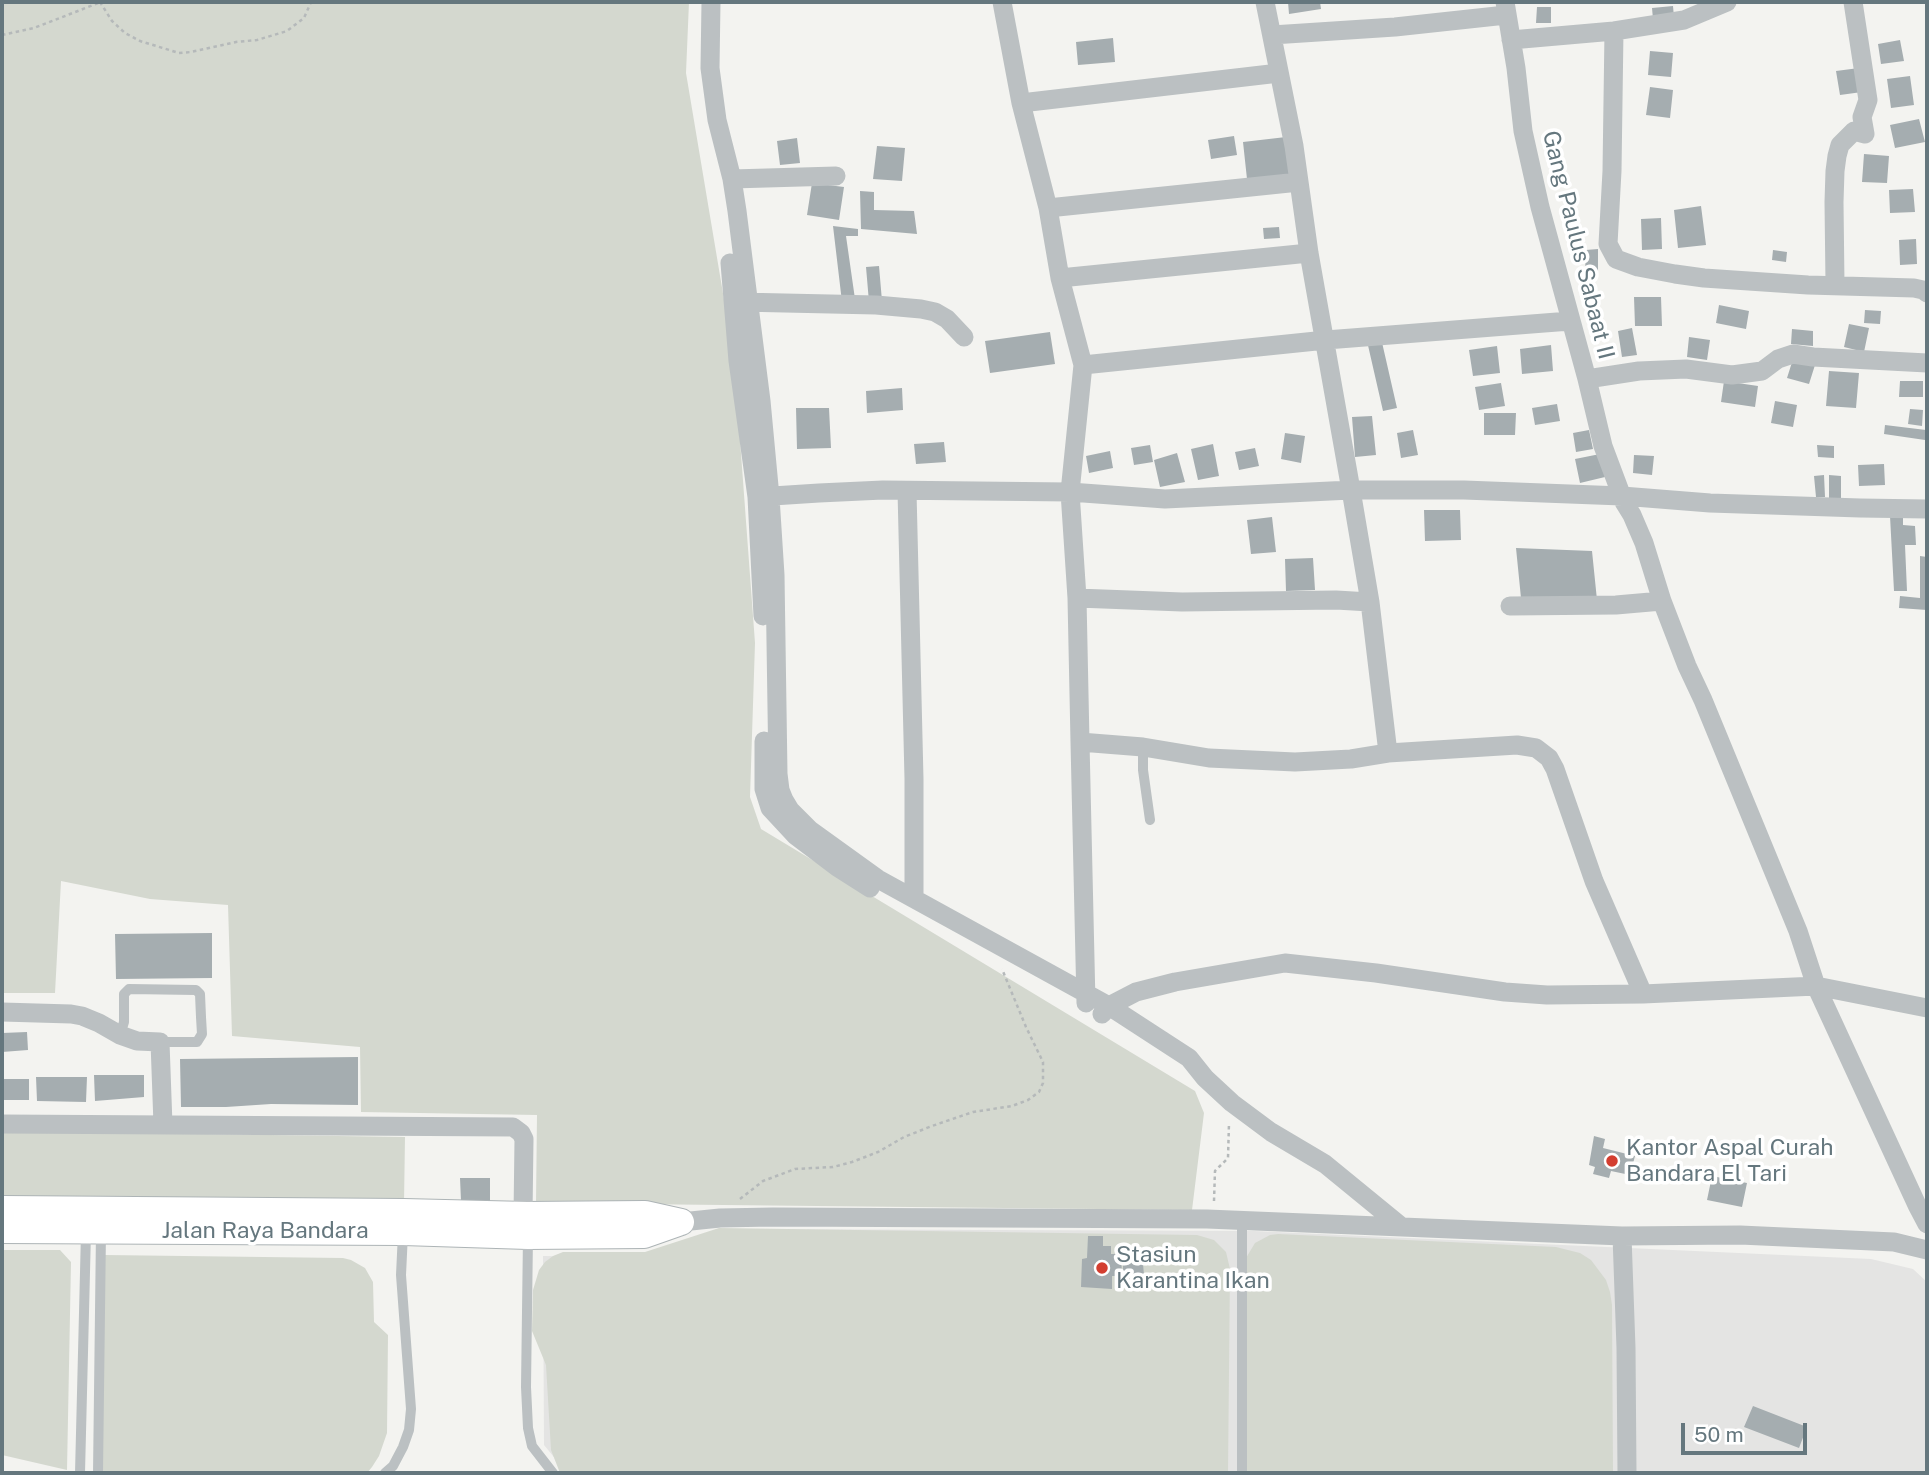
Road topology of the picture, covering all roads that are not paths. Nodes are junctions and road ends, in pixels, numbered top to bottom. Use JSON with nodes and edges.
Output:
{"nodes":[{"id":1,"x":700,"y":2,"type":"edge"},
{"id":2,"x":711,"y":2,"type":"edge"},
{"id":3,"x":1002,"y":2,"type":"edge"},
{"id":4,"x":1265,"y":2,"type":"edge"},
{"id":5,"x":1727,"y":2,"type":"edge"},
{"id":6,"x":1853,"y":2,"type":"edge"},
{"id":7,"x":1505,"y":8,"type":"edge"},
{"id":8,"x":1614,"y":31,"type":"junction"},
{"id":9,"x":1272,"y":35,"type":"junction"},
{"id":10,"x":1511,"y":40,"type":"junction"},
{"id":11,"x":1279,"y":73,"type":"junction"},
{"id":12,"x":1021,"y":103,"type":"junction"},
{"id":13,"x":836,"y":177,"type":"dead end"},
{"id":14,"x":732,"y":179,"type":"junction"},
{"id":15,"x":1299,"y":182,"type":"junction"},
{"id":16,"x":1048,"y":208,"type":"junction"},
{"id":17,"x":1309,"y":253,"type":"junction"},
{"id":18,"x":1060,"y":278,"type":"junction"},
{"id":19,"x":1835,"y":285,"type":"junction"},
{"id":20,"x":1927,"y":293,"type":"edge"},
{"id":21,"x":742,"y":302,"type":"junction"},
{"id":22,"x":1570,"y":321,"type":"junction"},
{"id":23,"x":964,"y":337,"type":"dead end"},
{"id":24,"x":1325,"y":340,"type":"junction"},
{"id":25,"x":1927,"y":363,"type":"edge"},
{"id":26,"x":1083,"y":365,"type":"junction"},
{"id":27,"x":1587,"y":379,"type":"junction"},
{"id":28,"x":1351,"y":490,"type":"junction"},
{"id":29,"x":907,"y":491,"type":"junction"},
{"id":30,"x":1070,"y":492,"type":"junction"},
{"id":31,"x":1622,"y":496,"type":"junction"},
{"id":32,"x":764,"y":497,"type":"junction"},
{"id":33,"x":1927,"y":509,"type":"edge"},
{"id":34,"x":1077,"y":598,"type":"junction"},
{"id":35,"x":1662,"y":601,"type":"junction"},
{"id":36,"x":1370,"y":602,"type":"junction"},
{"id":37,"x":1510,"y":606,"type":"dead end"},
{"id":38,"x":1080,"y":742,"type":"junction"},
{"id":39,"x":1143,"y":747,"type":"junction"},
{"id":40,"x":1388,"y":753,"type":"junction"},
{"id":41,"x":1150,"y":820,"type":"dead end"},
{"id":42,"x":914,"y":898,"type":"junction"},
{"id":43,"x":1816,"y":986,"type":"junction"},
{"id":44,"x":1643,"y":994,"type":"junction"},
{"id":45,"x":1095,"y":1005,"type":"junction"},
{"id":46,"x":1927,"y":1008,"type":"edge"},
{"id":47,"x":2,"y":1012,"type":"edge"},
{"id":48,"x":120,"y":1035,"type":"junction"},
{"id":49,"x":160,"y":1042,"type":"junction"},
{"id":50,"x":2,"y":1124,"type":"edge"},
{"id":51,"x":163,"y":1125,"type":"junction"},
{"id":52,"x":2,"y":1209,"type":"edge"},
{"id":53,"x":1242,"y":1220,"type":"junction"},
{"id":54,"x":526,"y":1222,"type":"junction"},
{"id":55,"x":681,"y":1222,"type":"joint"},
{"id":56,"x":1927,"y":1224,"type":"edge"},
{"id":57,"x":1402,"y":1227,"type":"junction"},
{"id":58,"x":2,"y":1230,"type":"edge"},
{"id":59,"x":94,"y":1231,"type":"junction"},
{"id":60,"x":403,"y":1232,"type":"junction"},
{"id":61,"x":1622,"y":1236,"type":"junction"},
{"id":62,"x":1927,"y":1250,"type":"edge"},
{"id":63,"x":80,"y":1473,"type":"edge"},
{"id":64,"x":98,"y":1473,"type":"edge"},
{"id":65,"x":385,"y":1473,"type":"edge"},
{"id":66,"x":553,"y":1473,"type":"edge"},
{"id":67,"x":1242,"y":1473,"type":"edge"},
{"id":68,"x":1628,"y":1473,"type":"edge"}],
"edges":[{"from":1,"to":21,"type":"street"},
{"from":2,"to":14,"type":"street"},
{"from":3,"to":12,"type":"street"},
{"from":4,"to":9,"type":"street"},
{"from":5,"to":8,"type":"street"},
{"from":6,"to":19,"type":"street"},
{"from":7,"to":9,"type":"street"},
{"from":7,"to":10,"type":"street","name":"Gang Paulus Sabaat II"},
{"from":8,"to":10,"type":"street"},
{"from":8,"to":19,"type":"street"},
{"from":9,"to":11,"type":"street"},
{"from":10,"to":22,"type":"street","name":"Gang Paulus Sabaat II"},
{"from":11,"to":12,"type":"street"},
{"from":11,"to":15,"type":"street"},
{"from":12,"to":16,"type":"street"},
{"from":13,"to":14,"type":"street"},
{"from":14,"to":21,"type":"street"},
{"from":15,"to":16,"type":"street"},
{"from":15,"to":17,"type":"street"},
{"from":16,"to":18,"type":"street"},
{"from":17,"to":18,"type":"street"},
{"from":17,"to":24,"type":"street"},
{"from":18,"to":26,"type":"street"},
{"from":19,"to":20,"type":"street"},
{"from":21,"to":23,"type":"street"},
{"from":21,"to":32,"type":"street"},
{"from":22,"to":24,"type":"street"},
{"from":22,"to":27,"type":"street","name":"Gang Paulus Sabaat II"},
{"from":24,"to":26,"type":"street"},
{"from":24,"to":28,"type":"street"},
{"from":25,"to":27,"type":"street"},
{"from":26,"to":30,"type":"street"},
{"from":27,"to":31,"type":"street","name":"Gang Paulus Sabaat II"},
{"from":28,"to":30,"type":"street"},
{"from":28,"to":31,"type":"street"},
{"from":28,"to":36,"type":"street"},
{"from":29,"to":30,"type":"street"},
{"from":29,"to":32,"type":"street"},
{"from":29,"to":42,"type":"street"},
{"from":30,"to":34,"type":"street"},
{"from":31,"to":33,"type":"street"},
{"from":31,"to":35,"type":"street","name":"Gang Paulus Sabaat II"},
{"from":32,"to":42,"type":"street"},
{"from":32,"to":45,"type":"street"},
{"from":34,"to":36,"type":"street"},
{"from":34,"to":38,"type":"street"},
{"from":35,"to":37,"type":"street"},
{"from":35,"to":43,"type":"street","name":"Gang Paulus Sabaat II"},
{"from":36,"to":40,"type":"street"},
{"from":38,"to":39,"type":"street"},
{"from":38,"to":45,"type":"street"},
{"from":39,"to":40,"type":"street"},
{"from":39,"to":41,"type":"lane"},
{"from":40,"to":44,"type":"street"},
{"from":42,"to":45,"type":"street"},
{"from":43,"to":44,"type":"street"},
{"from":43,"to":46,"type":"street"},
{"from":43,"to":56,"type":"street","name":"Gang Paulus Sabaat II"},
{"from":44,"to":45,"type":"street"},
{"from":45,"to":57,"type":"street"},
{"from":47,"to":48,"type":"street"},
{"from":48,"to":49,"type":"street"},
{"from":48,"to":49,"type":"lane"},
{"from":49,"to":51,"type":"street"},
{"from":50,"to":51,"type":"street"},
{"from":51,"to":54,"type":"street"},
{"from":52,"to":54,"type":"main road","name":"Jalan Raya Bandara"},
{"from":53,"to":55,"type":"street"},
{"from":53,"to":57,"type":"street"},
{"from":53,"to":67,"type":"lane"},
{"from":54,"to":55,"type":"main road"},
{"from":54,"to":60,"type":"main road","name":"Jalan Raya Bandara"},
{"from":54,"to":66,"type":"lane"},
{"from":57,"to":61,"type":"street"},
{"from":58,"to":59,"type":"main road","name":"Jalan Raya Bandara"},
{"from":59,"to":60,"type":"main road","name":"Jalan Raya Bandara"},
{"from":59,"to":63,"type":"lane"},
{"from":59,"to":64,"type":"lane"},
{"from":60,"to":65,"type":"lane"},
{"from":61,"to":62,"type":"street"},
{"from":61,"to":68,"type":"street"}]}
